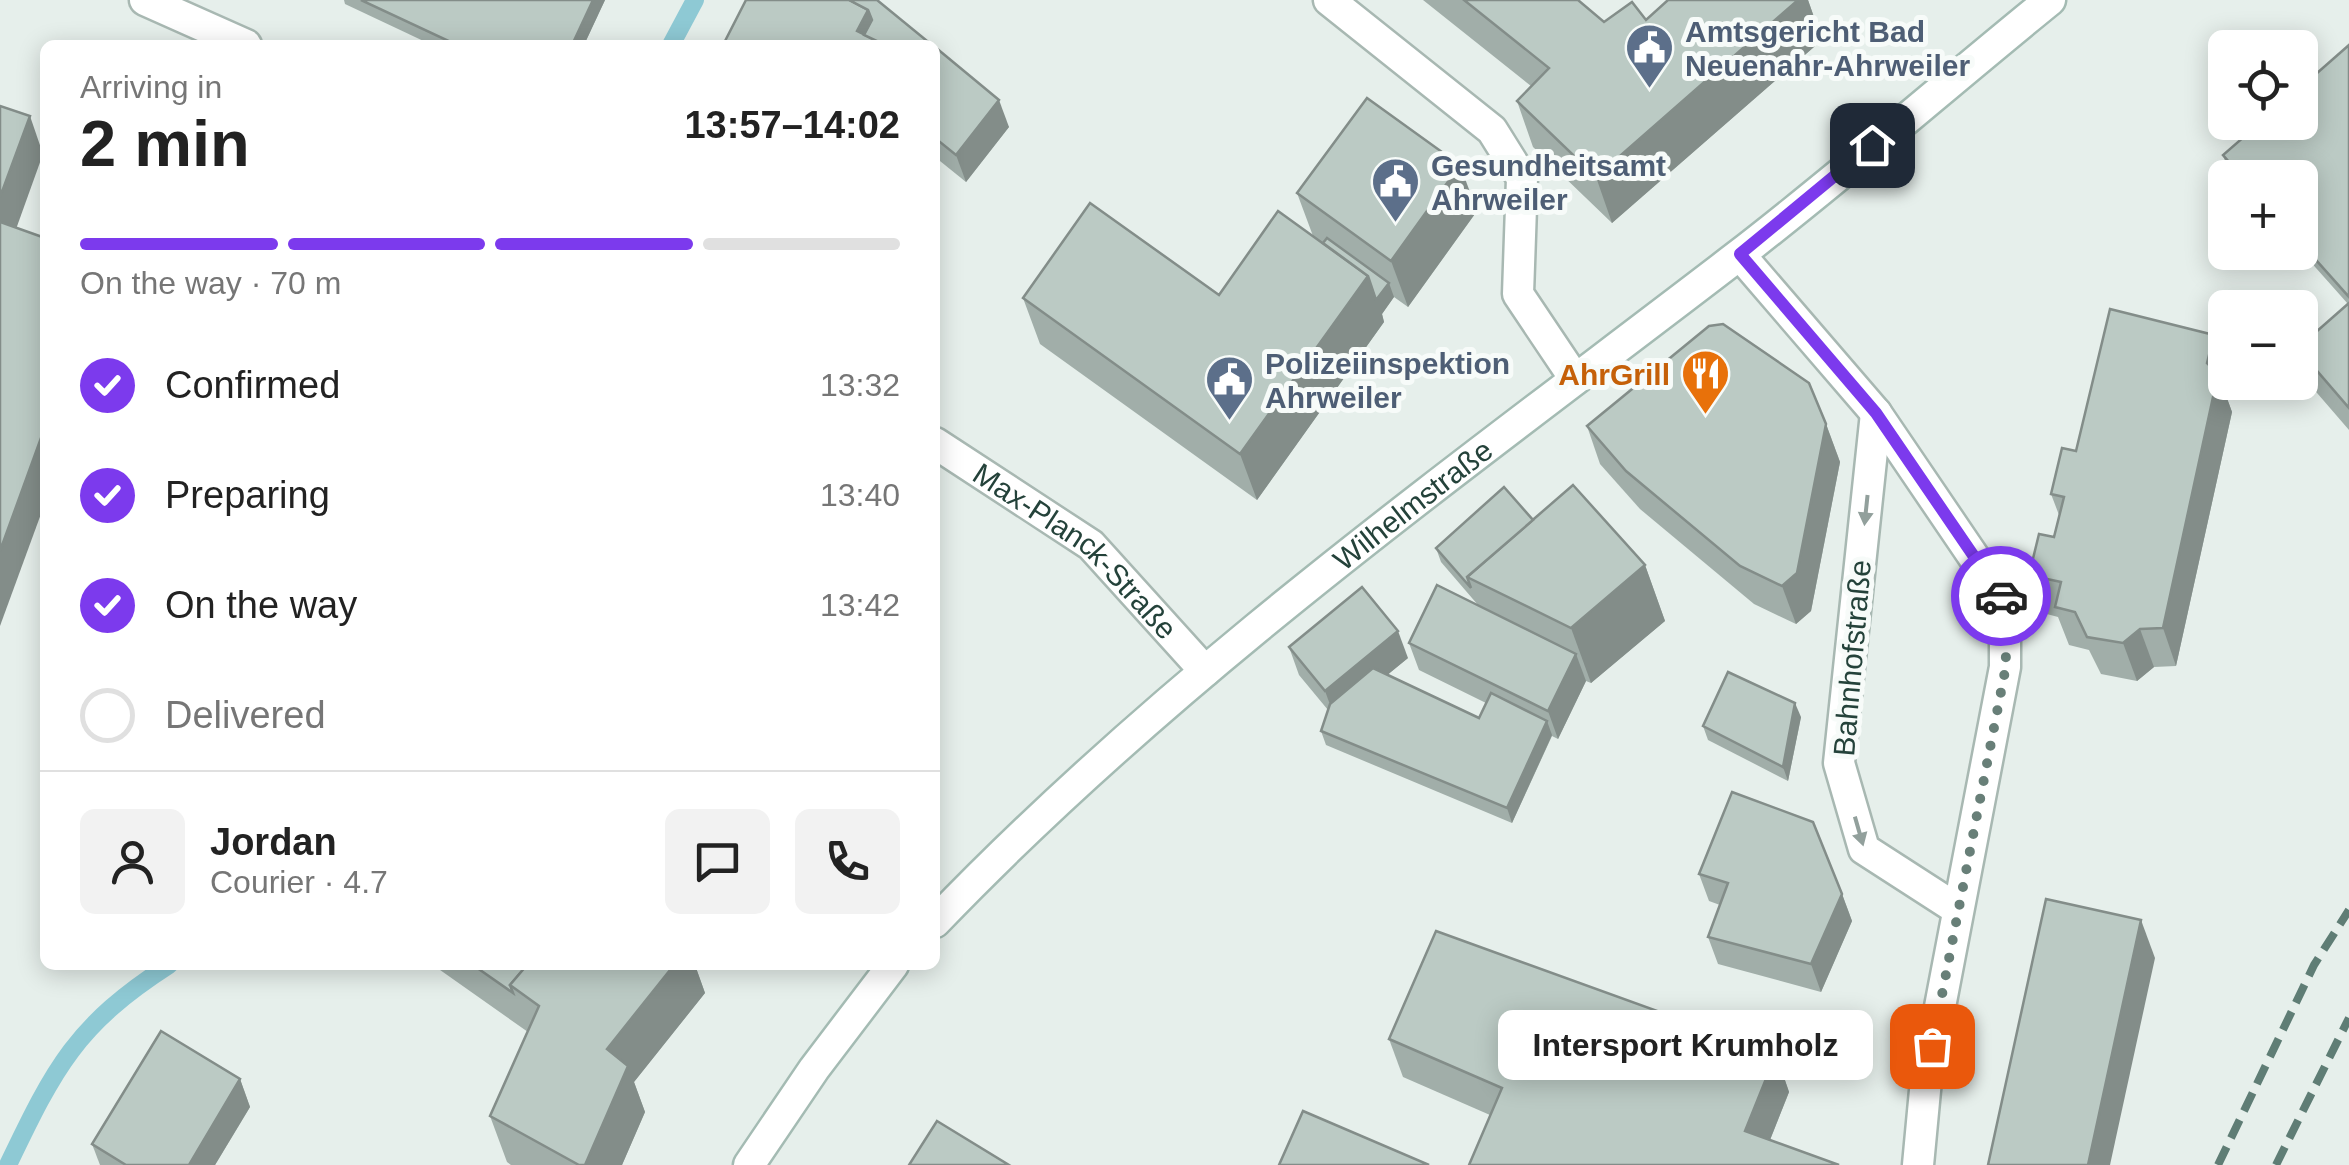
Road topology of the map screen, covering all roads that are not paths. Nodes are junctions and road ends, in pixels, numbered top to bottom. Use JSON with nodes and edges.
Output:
{"nodes":[{"id":1,"x":145,"y":0,"type":"edge"},
{"id":2,"x":1329,"y":0,"type":"edge"},
{"id":3,"x":2050,"y":0,"type":"edge"},
{"id":4,"x":235,"y":40,"type":"edge"},
{"id":5,"x":1740,"y":254,"type":"junction"},
{"id":6,"x":1575,"y":379,"type":"junction"},
{"id":7,"x":1876,"y":413,"type":"junction"},
{"id":8,"x":940,"y":447,"type":"edge"},
{"id":9,"x":1205,"y":672,"type":"junction"},
{"id":10,"x":1957,"y":909,"type":"junction"},
{"id":11,"x":940,"y":917,"type":"edge"},
{"id":12,"x":890,"y":970,"type":"edge"},
{"id":13,"x":749,"y":1165,"type":"edge"},
{"id":14,"x":1918,"y":1165,"type":"edge"}],
"edges":[{"from":1,"to":4,"type":"street"},
{"from":2,"to":6,"type":"street"},
{"from":3,"to":5,"type":"street","name":"Wilhelmstraße"},
{"from":5,"to":6,"type":"street","name":"Wilhelmstraße"},
{"from":5,"to":7,"type":"street"},
{"from":6,"to":9,"type":"street","name":"Wilhelmstraße"},
{"from":7,"to":10,"type":"street"},
{"from":7,"to":10,"type":"street","name":"Bahnhofstraße","one_way":true},
{"from":8,"to":9,"type":"street","name":"Max-Planck-Straße"},
{"from":9,"to":11,"type":"street","name":"Wilhelmstraße"},
{"from":10,"to":14,"type":"street"},
{"from":12,"to":13,"type":"street"}]}
